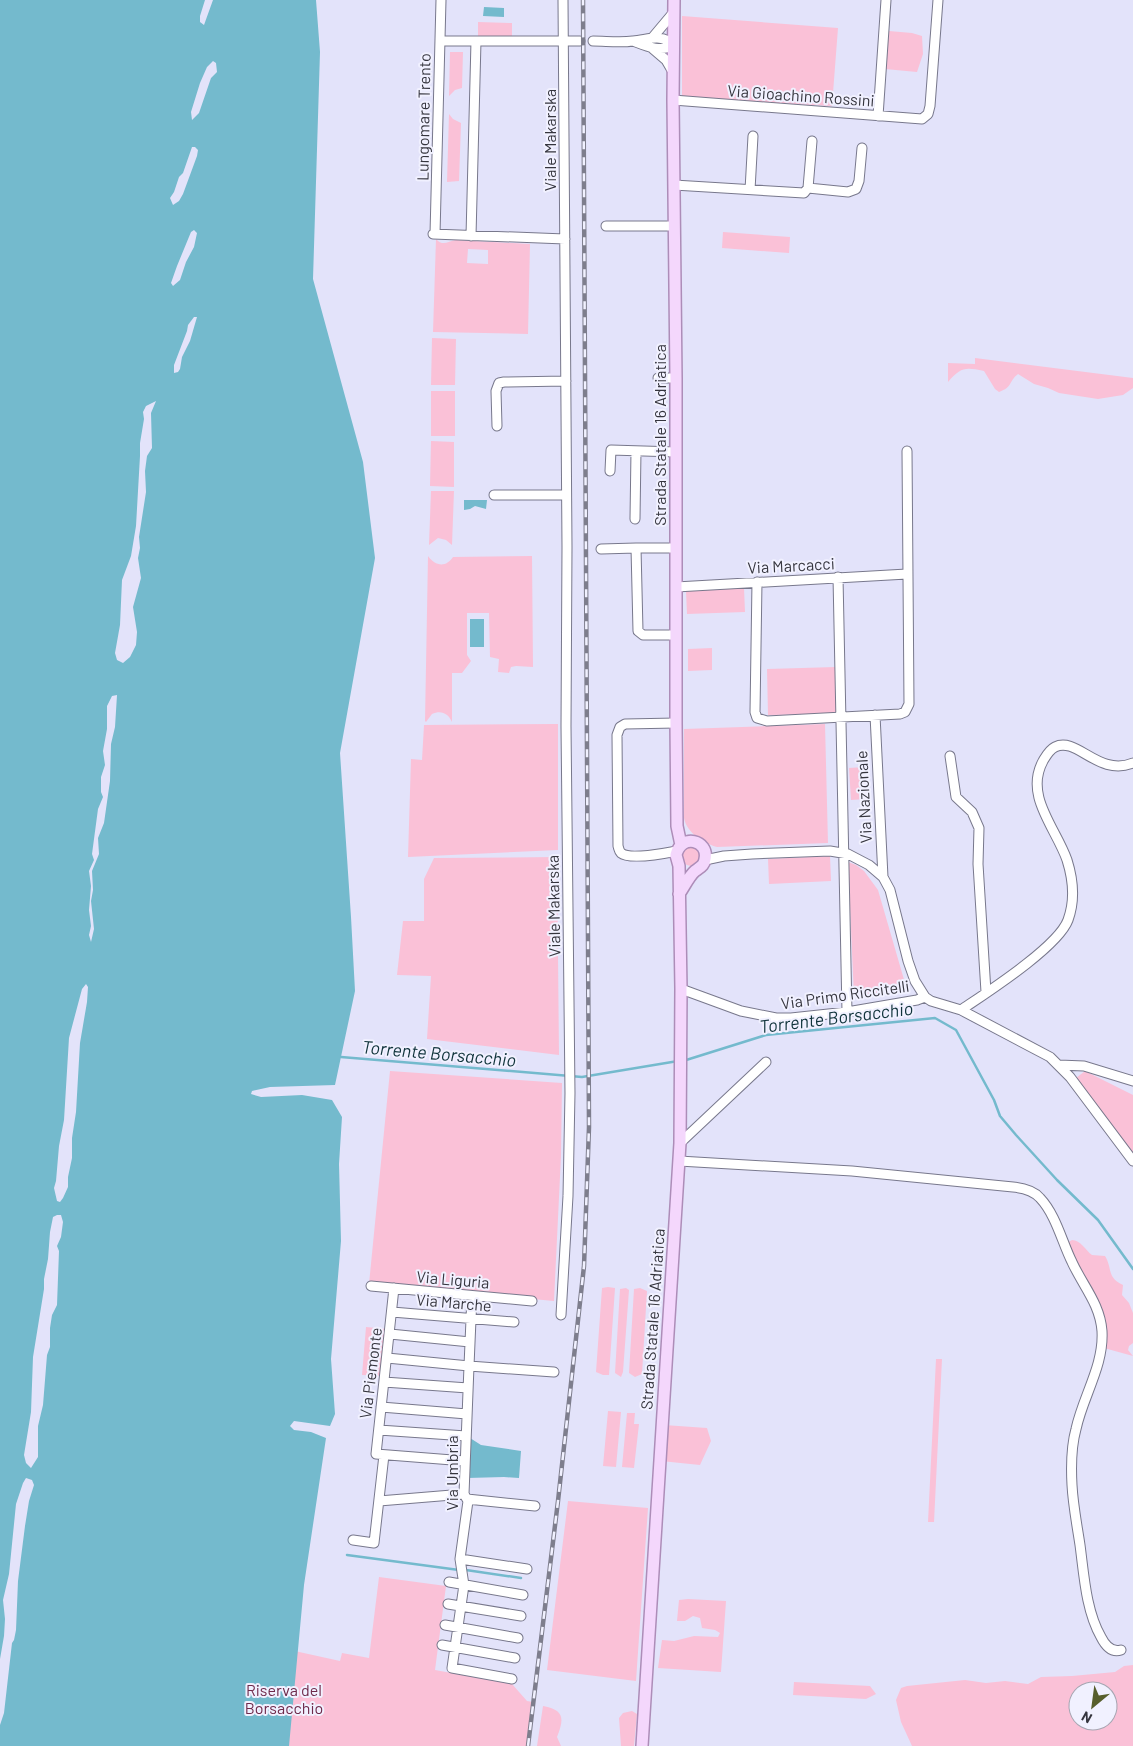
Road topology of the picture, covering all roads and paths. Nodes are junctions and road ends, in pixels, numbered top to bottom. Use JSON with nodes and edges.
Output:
{"nodes":[{"id":1,"x":441,"y":0,"type":"edge"},
{"id":2,"x":563,"y":0,"type":"edge"},
{"id":3,"x":886,"y":0,"type":"edge"},
{"id":4,"x":938,"y":0,"type":"edge"},
{"id":5,"x":674,"y":6,"type":"edge"},
{"id":6,"x":653,"y":37,"type":"junction"},
{"id":7,"x":563,"y":40,"type":"junction"},
{"id":8,"x":440,"y":41,"type":"junction"},
{"id":9,"x":476,"y":41,"type":"junction"},
{"id":10,"x":580,"y":41,"type":"dead end"},
{"id":11,"x":594,"y":41,"type":"dead end"},
{"id":12,"x":633,"y":42,"type":"junction"},
{"id":13,"x":674,"y":45,"type":"junction"},
{"id":14,"x":652,"y":48,"type":"junction"},
{"id":15,"x":674,"y":74,"type":"junction"},
{"id":16,"x":673,"y":100,"type":"junction"},
{"id":17,"x":878,"y":116,"type":"junction"},
{"id":18,"x":753,"y":136,"type":"dead end"},
{"id":19,"x":812,"y":141,"type":"dead end"},
{"id":20,"x":862,"y":148,"type":"dead end"},
{"id":21,"x":674,"y":185,"type":"junction"},
{"id":22,"x":750,"y":190,"type":"junction"},
{"id":23,"x":808,"y":190,"type":"junction"},
{"id":24,"x":606,"y":226,"type":"dead end"},
{"id":25,"x":674,"y":226,"type":"junction"},
{"id":26,"x":471,"y":236,"type":"junction"},
{"id":27,"x":565,"y":239,"type":"junction"},
{"id":28,"x":658,"y":378,"type":"dead end"},
{"id":29,"x":676,"y":378,"type":"junction"},
{"id":30,"x":566,"y":381,"type":"junction"},
{"id":31,"x":497,"y":426,"type":"dead end"},
{"id":32,"x":636,"y":451,"type":"junction"},
{"id":33,"x":907,"y":451,"type":"dead end"},
{"id":34,"x":676,"y":452,"type":"junction"},
{"id":35,"x":610,"y":471,"type":"dead end"},
{"id":36,"x":566,"y":495,"type":"junction"},
{"id":37,"x":494,"y":496,"type":"dead end"},
{"id":38,"x":635,"y":519,"type":"dead end"},
{"id":39,"x":636,"y":548,"type":"junction"},
{"id":40,"x":676,"y":548,"type":"junction"},
{"id":41,"x":601,"y":549,"type":"dead end"},
{"id":42,"x":907,"y":574,"type":"junction"},
{"id":43,"x":838,"y":577,"type":"junction"},
{"id":44,"x":757,"y":582,"type":"junction"},
{"id":45,"x":676,"y":587,"type":"junction"},
{"id":46,"x":676,"y":635,"type":"junction"},
{"id":47,"x":875,"y":715,"type":"junction"},
{"id":48,"x":840,"y":717,"type":"junction"},
{"id":49,"x":676,"y":723,"type":"junction"},
{"id":50,"x":950,"y":756,"type":"dead end"},
{"id":51,"x":1133,"y":763,"type":"edge"},
{"id":52,"x":680,"y":852,"type":"junction"},
{"id":53,"x":843,"y":852,"type":"junction"},
{"id":54,"x":704,"y":854,"type":"junction"},
{"id":55,"x":694,"y":871,"type":"junction"},
{"id":56,"x":883,"y":877,"type":"junction"},
{"id":57,"x":679,"y":894,"type":"junction"},
{"id":58,"x":681,"y":989,"type":"junction"},
{"id":59,"x":986,"y":992,"type":"junction"},
{"id":60,"x":925,"y":997,"type":"junction"},
{"id":61,"x":961,"y":1010,"type":"junction"},
{"id":62,"x":848,"y":1012,"type":"junction"},
{"id":63,"x":766,"y":1062,"type":"dead end"},
{"id":64,"x":1059,"y":1065,"type":"junction"},
{"id":65,"x":1133,"y":1081,"type":"edge"},
{"id":66,"x":680,"y":1143,"type":"junction"},
{"id":67,"x":1133,"y":1160,"type":"edge"},
{"id":68,"x":679,"y":1161,"type":"junction"},
{"id":69,"x":371,"y":1286,"type":"dead end"},
{"id":70,"x":394,"y":1288,"type":"junction"},
{"id":71,"x":472,"y":1296,"type":"junction"},
{"id":72,"x":532,"y":1301,"type":"dead end"},
{"id":73,"x":392,"y":1312,"type":"junction"},
{"id":74,"x":561,"y":1315,"type":"dead end"},
{"id":75,"x":471,"y":1319,"type":"junction"},
{"id":76,"x":514,"y":1322,"type":"dead end"},
{"id":77,"x":390,"y":1334,"type":"junction"},
{"id":78,"x":470,"y":1342,"type":"junction"},
{"id":79,"x":387,"y":1358,"type":"junction"},
{"id":80,"x":469,"y":1366,"type":"junction"},
{"id":81,"x":554,"y":1372,"type":"dead end"},
{"id":82,"x":384,"y":1382,"type":"junction"},
{"id":83,"x":468,"y":1388,"type":"junction"},
{"id":84,"x":381,"y":1408,"type":"junction"},
{"id":85,"x":467,"y":1414,"type":"junction"},
{"id":86,"x":378,"y":1430,"type":"junction"},
{"id":87,"x":466,"y":1436,"type":"junction"},
{"id":88,"x":384,"y":1455,"type":"junction"},
{"id":89,"x":465,"y":1461,"type":"junction"},
{"id":90,"x":465,"y":1497,"type":"junction"},
{"id":91,"x":379,"y":1501,"type":"junction"},
{"id":92,"x":535,"y":1506,"type":"dead end"},
{"id":93,"x":353,"y":1540,"type":"dead end"},
{"id":94,"x":460,"y":1559,"type":"junction"},
{"id":95,"x":527,"y":1569,"type":"dead end"},
{"id":96,"x":449,"y":1582,"type":"dead end"},
{"id":97,"x":464,"y":1585,"type":"junction"},
{"id":98,"x":523,"y":1596,"type":"dead end"},
{"id":99,"x":448,"y":1604,"type":"dead end"},
{"id":100,"x":461,"y":1606,"type":"junction"},
{"id":101,"x":521,"y":1616,"type":"dead end"},
{"id":102,"x":445,"y":1626,"type":"dead end"},
{"id":103,"x":458,"y":1628,"type":"junction"},
{"id":104,"x":518,"y":1638,"type":"dead end"},
{"id":105,"x":442,"y":1645,"type":"dead end"},
{"id":106,"x":455,"y":1648,"type":"junction"},
{"id":107,"x":1121,"y":1650,"type":"dead end"},
{"id":108,"x":515,"y":1658,"type":"dead end"},
{"id":109,"x":512,"y":1679,"type":"dead end"},
{"id":110,"x":642,"y":1746,"type":"edge"}],
"edges":[{"from":1,"to":8,"type":"street","name":"Lungomare Trento"},
{"from":2,"to":7,"type":"street","name":"Viale Makarska"},
{"from":3,"to":17,"type":"street"},
{"from":4,"to":17,"type":"street","name":"Via Gioachino Rossini"},
{"from":5,"to":6,"type":"street"},
{"from":5,"to":13,"type":"main road"},
{"from":6,"to":12,"type":"street"},
{"from":6,"to":13,"type":"street"},
{"from":7,"to":9,"type":"street"},
{"from":7,"to":10,"type":"street"},
{"from":7,"to":27,"type":"street","name":"Viale Makarska"},
{"from":8,"to":9,"type":"street"},
{"from":8,"to":26,"type":"street","name":"Lungomare Trento"},
{"from":9,"to":26,"type":"street"},
{"from":11,"to":12,"type":"street"},
{"from":12,"to":14,"type":"street"},
{"from":13,"to":14,"type":"street"},
{"from":13,"to":15,"type":"main road","name":"Strada Statale 16 Adriatica"},
{"from":14,"to":15,"type":"street"},
{"from":15,"to":16,"type":"main road","name":"Strada Statale 16 Adriatica"},
{"from":16,"to":17,"type":"street","name":"Via Gioachino Rossini"},
{"from":16,"to":21,"type":"main road","name":"Strada Statale 16 Adriatica"},
{"from":18,"to":22,"type":"street"},
{"from":19,"to":23,"type":"street"},
{"from":20,"to":23,"type":"street"},
{"from":21,"to":22,"type":"street"},
{"from":21,"to":25,"type":"main road","name":"Strada Statale 16 Adriatica"},
{"from":22,"to":23,"type":"street"},
{"from":24,"to":25,"type":"street"},
{"from":25,"to":29,"type":"main road","name":"Strada Statale 16 Adriatica"},
{"from":26,"to":27,"type":"street"},
{"from":27,"to":30,"type":"street","name":"Viale Makarska"},
{"from":28,"to":29,"type":"street"},
{"from":29,"to":34,"type":"main road","name":"Strada Statale 16 Adriatica"},
{"from":30,"to":31,"type":"street"},
{"from":30,"to":36,"type":"street","name":"Viale Makarska"},
{"from":32,"to":34,"type":"street"},
{"from":32,"to":35,"type":"street"},
{"from":32,"to":38,"type":"street"},
{"from":33,"to":42,"type":"street"},
{"from":34,"to":40,"type":"main road","name":"Strada Statale 16 Adriatica"},
{"from":36,"to":37,"type":"street"},
{"from":36,"to":74,"type":"street","name":"Viale Makarska"},
{"from":39,"to":40,"type":"street"},
{"from":39,"to":41,"type":"street"},
{"from":39,"to":46,"type":"street"},
{"from":40,"to":45,"type":"main road","name":"Strada Statale 16 Adriatica"},
{"from":42,"to":43,"type":"street","name":"Via Marcacci"},
{"from":42,"to":47,"type":"street"},
{"from":43,"to":44,"type":"street","name":"Via Marcacci"},
{"from":43,"to":48,"type":"street","name":"Via Nazionale"},
{"from":44,"to":45,"type":"street","name":"Via Marcacci"},
{"from":44,"to":48,"type":"street"},
{"from":45,"to":46,"type":"main road","name":"Strada Statale 16 Adriatica"},
{"from":46,"to":49,"type":"main road","name":"Strada Statale 16 Adriatica"},
{"from":47,"to":48,"type":"street"},
{"from":47,"to":56,"type":"street","name":"Via Nazionale"},
{"from":48,"to":53,"type":"street","name":"Via Nazionale"},
{"from":49,"to":52,"type":"main road","name":"Strada Statale 16 Adriatica"},
{"from":49,"to":52,"type":"street"},
{"from":50,"to":59,"type":"street"},
{"from":51,"to":59,"type":"street"},
{"from":52,"to":54,"type":"main road"},
{"from":52,"to":55,"type":"main road"},
{"from":52,"to":57,"type":"main road","name":"Strada Statale 16 Adriatica"},
{"from":53,"to":54,"type":"street","name":"Via Nazionale"},
{"from":53,"to":56,"type":"street","name":"Via Nazionale"},
{"from":53,"to":62,"type":"street","name":"Via Nazionale"},
{"from":54,"to":55,"type":"main road"},
{"from":55,"to":57,"type":"main road"},
{"from":56,"to":60,"type":"street","name":"Via Nazionale"},
{"from":57,"to":58,"type":"main road","name":"Strada Statale 16 Adriatica"},
{"from":58,"to":62,"type":"street","name":"Via Primo Riccitelli"},
{"from":58,"to":66,"type":"main road","name":"Strada Statale 16 Adriatica"},
{"from":59,"to":61,"type":"street"},
{"from":60,"to":61,"type":"street","name":"Via Primo Riccitelli"},
{"from":60,"to":62,"type":"street","name":"Via Primo Riccitelli"},
{"from":61,"to":64,"type":"street","name":"Via Primo Riccitelli"},
{"from":63,"to":66,"type":"street"},
{"from":64,"to":65,"type":"street"},
{"from":64,"to":67,"type":"street","name":"Via Primo Riccitelli"},
{"from":66,"to":68,"type":"main road","name":"Strada Statale 16 Adriatica"},
{"from":68,"to":107,"type":"street"},
{"from":68,"to":110,"type":"main road","name":"Strada Statale 16 Adriatica"},
{"from":69,"to":70,"type":"street","name":"Via Liguria"},
{"from":70,"to":71,"type":"street","name":"Via Liguria"},
{"from":70,"to":73,"type":"street","name":"Via Piemonte"},
{"from":71,"to":72,"type":"street","name":"Via Liguria"},
{"from":71,"to":75,"type":"street","name":"Via Umbria"},
{"from":73,"to":75,"type":"street","name":"Via Marche"},
{"from":73,"to":77,"type":"street","name":"Via Piemonte"},
{"from":75,"to":76,"type":"street","name":"Via Marche"},
{"from":75,"to":78,"type":"street","name":"Via Umbria"},
{"from":77,"to":78,"type":"street"},
{"from":77,"to":79,"type":"street","name":"Via Piemonte"},
{"from":78,"to":80,"type":"street","name":"Via Umbria"},
{"from":79,"to":80,"type":"street"},
{"from":79,"to":82,"type":"street","name":"Via Piemonte"},
{"from":80,"to":81,"type":"street"},
{"from":80,"to":83,"type":"street","name":"Via Umbria"},
{"from":82,"to":83,"type":"street"},
{"from":82,"to":84,"type":"street","name":"Via Piemonte"},
{"from":83,"to":85,"type":"street","name":"Via Umbria"},
{"from":84,"to":85,"type":"street"},
{"from":84,"to":86,"type":"street","name":"Via Piemonte"},
{"from":85,"to":87,"type":"street","name":"Via Umbria"},
{"from":86,"to":87,"type":"street"},
{"from":86,"to":88,"type":"street","name":"Via Piemonte"},
{"from":87,"to":89,"type":"street","name":"Via Umbria"},
{"from":88,"to":89,"type":"street"},
{"from":88,"to":91,"type":"street"},
{"from":89,"to":90,"type":"street","name":"Via Umbria"},
{"from":90,"to":91,"type":"street"},
{"from":90,"to":92,"type":"street"},
{"from":90,"to":94,"type":"street","name":"Via Umbria"},
{"from":91,"to":93,"type":"street"},
{"from":94,"to":95,"type":"street"},
{"from":94,"to":97,"type":"street","name":"Via Umbria"},
{"from":96,"to":97,"type":"street"},
{"from":97,"to":98,"type":"street"},
{"from":97,"to":100,"type":"street","name":"Via Umbria"},
{"from":99,"to":100,"type":"street"},
{"from":100,"to":101,"type":"street"},
{"from":100,"to":103,"type":"street","name":"Via Umbria"},
{"from":102,"to":103,"type":"street"},
{"from":103,"to":104,"type":"street"},
{"from":103,"to":106,"type":"street","name":"Via Umbria"},
{"from":105,"to":106,"type":"street"},
{"from":106,"to":108,"type":"street"},
{"from":106,"to":109,"type":"street","name":"Via Umbria"}]}
